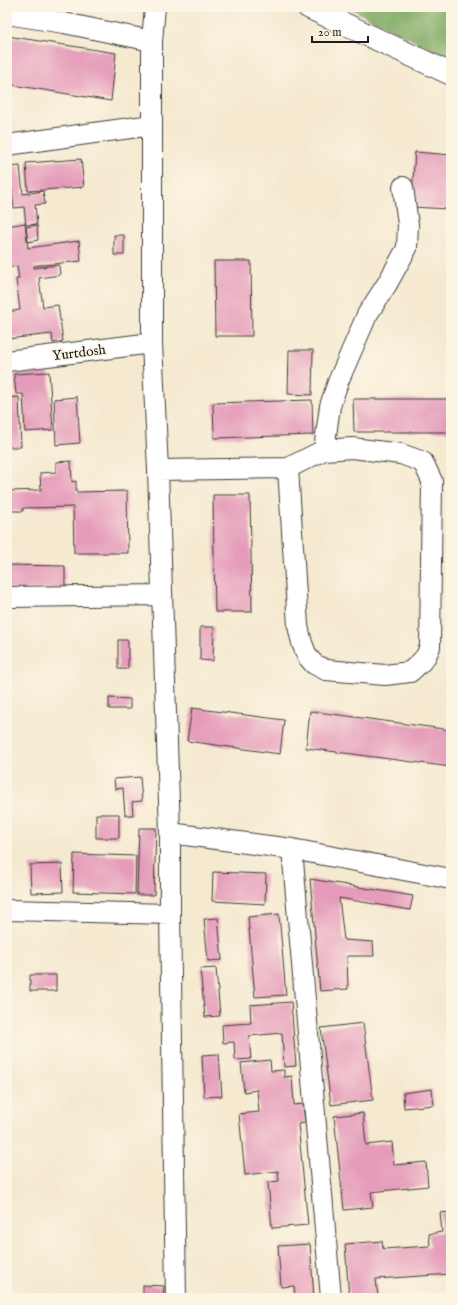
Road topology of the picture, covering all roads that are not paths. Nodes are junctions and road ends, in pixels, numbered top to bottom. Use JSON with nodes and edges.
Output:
{"nodes":[{"id":1,"x":155,"y":7,"type":"edge"},
{"id":2,"x":308,"y":7,"type":"edge"},
{"id":3,"x":7,"y":14,"type":"edge"},
{"id":4,"x":152,"y":40,"type":"junction"},
{"id":5,"x":451,"y":74,"type":"edge"},
{"id":6,"x":152,"y":125,"type":"junction"},
{"id":7,"x":7,"y":145,"type":"edge"},
{"id":8,"x":403,"y":187,"type":"dead end"},
{"id":9,"x":152,"y":343,"type":"junction"},
{"id":10,"x":7,"y":361,"type":"edge"},
{"id":11,"x":324,"y":450,"type":"junction"},
{"id":12,"x":288,"y":468,"type":"junction"},
{"id":13,"x":158,"y":470,"type":"junction"},
{"id":14,"x":162,"y":595,"type":"junction"},
{"id":15,"x":7,"y":598,"type":"edge"},
{"id":16,"x":170,"y":833,"type":"junction"},
{"id":17,"x":292,"y":849,"type":"junction"},
{"id":18,"x":451,"y":879,"type":"edge"},
{"id":19,"x":7,"y":910,"type":"edge"},
{"id":20,"x":170,"y":914,"type":"junction"},
{"id":21,"x":176,"y":1298,"type":"edge"},
{"id":22,"x":331,"y":1298,"type":"edge"}],
"edges":[{"from":1,"to":4,"type":"street"},
{"from":2,"to":5,"type":"highway"},
{"from":3,"to":4,"type":"street"},
{"from":4,"to":6,"type":"street"},
{"from":6,"to":7,"type":"street"},
{"from":6,"to":9,"type":"street"},
{"from":8,"to":11,"type":"street"},
{"from":9,"to":10,"type":"street","name":"Yurtdosh"},
{"from":9,"to":13,"type":"street"},
{"from":11,"to":12,"type":"street"},
{"from":11,"to":12,"type":"street"},
{"from":12,"to":13,"type":"street"},
{"from":13,"to":14,"type":"street"},
{"from":14,"to":15,"type":"street"},
{"from":14,"to":16,"type":"street"},
{"from":16,"to":17,"type":"street"},
{"from":16,"to":20,"type":"street"},
{"from":17,"to":18,"type":"street"},
{"from":17,"to":22,"type":"street"},
{"from":19,"to":20,"type":"street"},
{"from":20,"to":21,"type":"street"}]}
